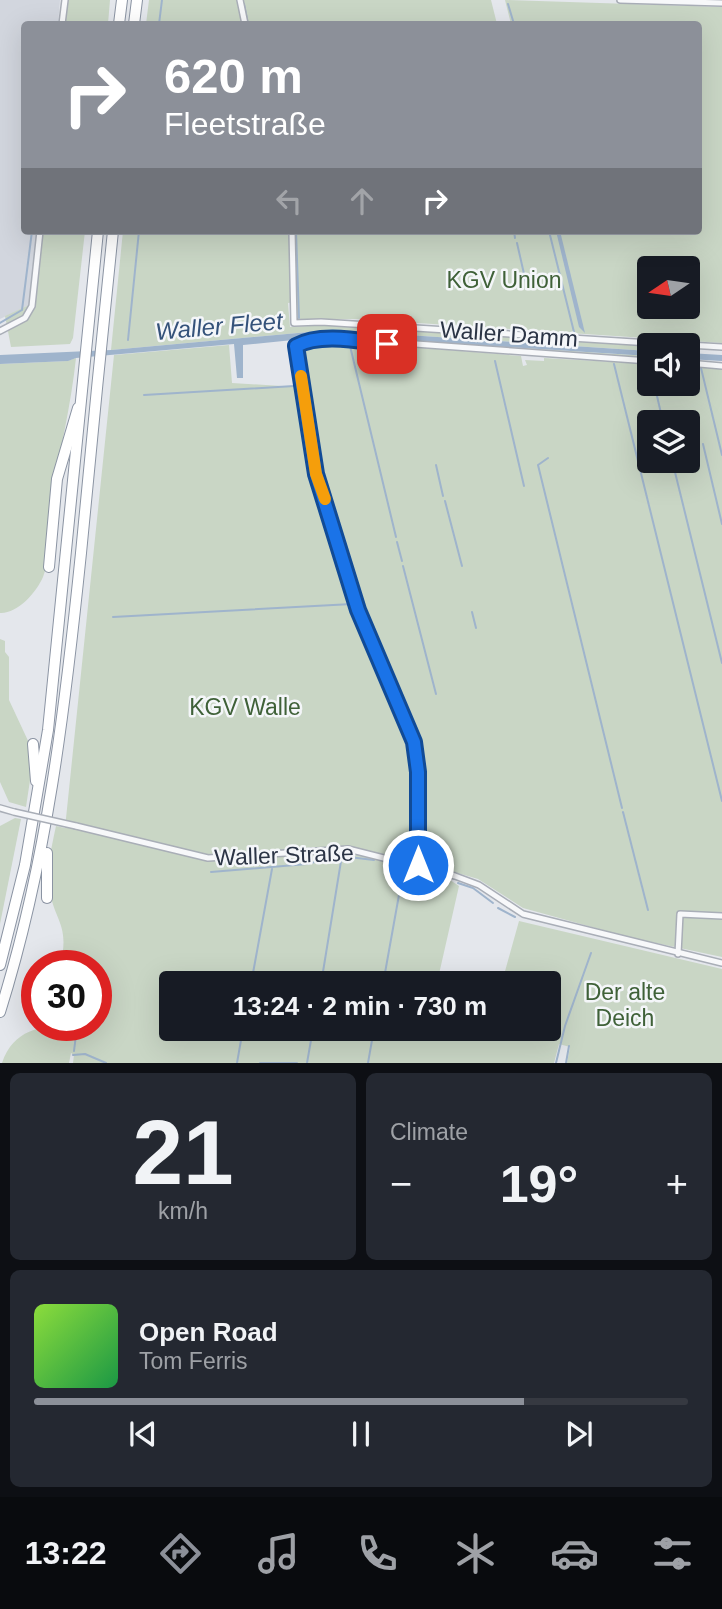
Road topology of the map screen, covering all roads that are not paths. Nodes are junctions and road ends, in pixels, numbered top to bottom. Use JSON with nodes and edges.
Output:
{"nodes":[{"id":1,"x":65,"y":0,"type":"edge"},
{"id":2,"x":121,"y":0,"type":"edge"},
{"id":3,"x":137,"y":0,"type":"edge"},
{"id":4,"x":240,"y":0,"type":"edge"},
{"id":5,"x":620,"y":0,"type":"edge"},
{"id":6,"x":722,"y":3,"type":"edge"},
{"id":7,"x":62,"y":21,"type":"edge"},
{"id":8,"x":119,"y":21,"type":"edge"},
{"id":9,"x":134,"y":21,"type":"edge"},
{"id":10,"x":244,"y":21,"type":"edge"},
{"id":11,"x":40,"y":235,"type":"edge"},
{"id":12,"x":98,"y":235,"type":"edge"},
{"id":13,"x":113,"y":235,"type":"edge"},
{"id":14,"x":292,"y":235,"type":"edge"},
{"id":15,"x":0,"y":331,"type":"edge"},
{"id":16,"x":637,"y":342,"type":"edge"},
{"id":17,"x":700,"y":346,"type":"edge"},
{"id":18,"x":722,"y":347,"type":"edge"},
{"id":19,"x":637,"y":360,"type":"edge"},
{"id":20,"x":700,"y":364,"type":"edge"},
{"id":21,"x":722,"y":366,"type":"edge"},
{"id":22,"x":82,"y":398,"type":"junction"},
{"id":23,"x":49,"y":567,"type":"dead end"},
{"id":24,"x":33,"y":744,"type":"dead end"},
{"id":25,"x":37,"y":802,"type":"junction"},
{"id":26,"x":0,"y":808,"type":"edge"},
{"id":27,"x":46,"y":830,"type":"junction"},
{"id":28,"x":418,"y":865,"type":"junction"},
{"id":29,"x":47,"y":898,"type":"dead end"},
{"id":30,"x":722,"y":916,"type":"edge"},
{"id":31,"x":678,"y":954,"type":"junction"},
{"id":32,"x":722,"y":963,"type":"edge"},
{"id":33,"x":0,"y":965,"type":"edge"},
{"id":34,"x":0,"y":1012,"type":"edge"}],
"edges":[{"from":1,"to":7,"type":"street"},
{"from":2,"to":8,"type":"highway"},
{"from":3,"to":9,"type":"highway"},
{"from":4,"to":10,"type":"street"},
{"from":5,"to":6,"type":"street"},
{"from":11,"to":15,"type":"street"},
{"from":12,"to":22,"type":"highway"},
{"from":13,"to":27,"type":"highway"},
{"from":14,"to":16,"type":"street","name":"Waller Damm"},
{"from":17,"to":18,"type":"street"},
{"from":19,"to":28,"type":"street"},
{"from":20,"to":21,"type":"street"},
{"from":22,"to":23,"type":"highway"},
{"from":22,"to":25,"type":"highway"},
{"from":24,"to":25,"type":"highway"},
{"from":25,"to":33,"type":"highway"},
{"from":26,"to":28,"type":"street","name":"Waller Straße","bridge":true},
{"from":27,"to":29,"type":"highway"},
{"from":27,"to":34,"type":"highway"},
{"from":28,"to":31,"type":"street","name":"Waller Straße"},
{"from":30,"to":31,"type":"street"},
{"from":31,"to":32,"type":"street","name":"Waller Straße"}]}
